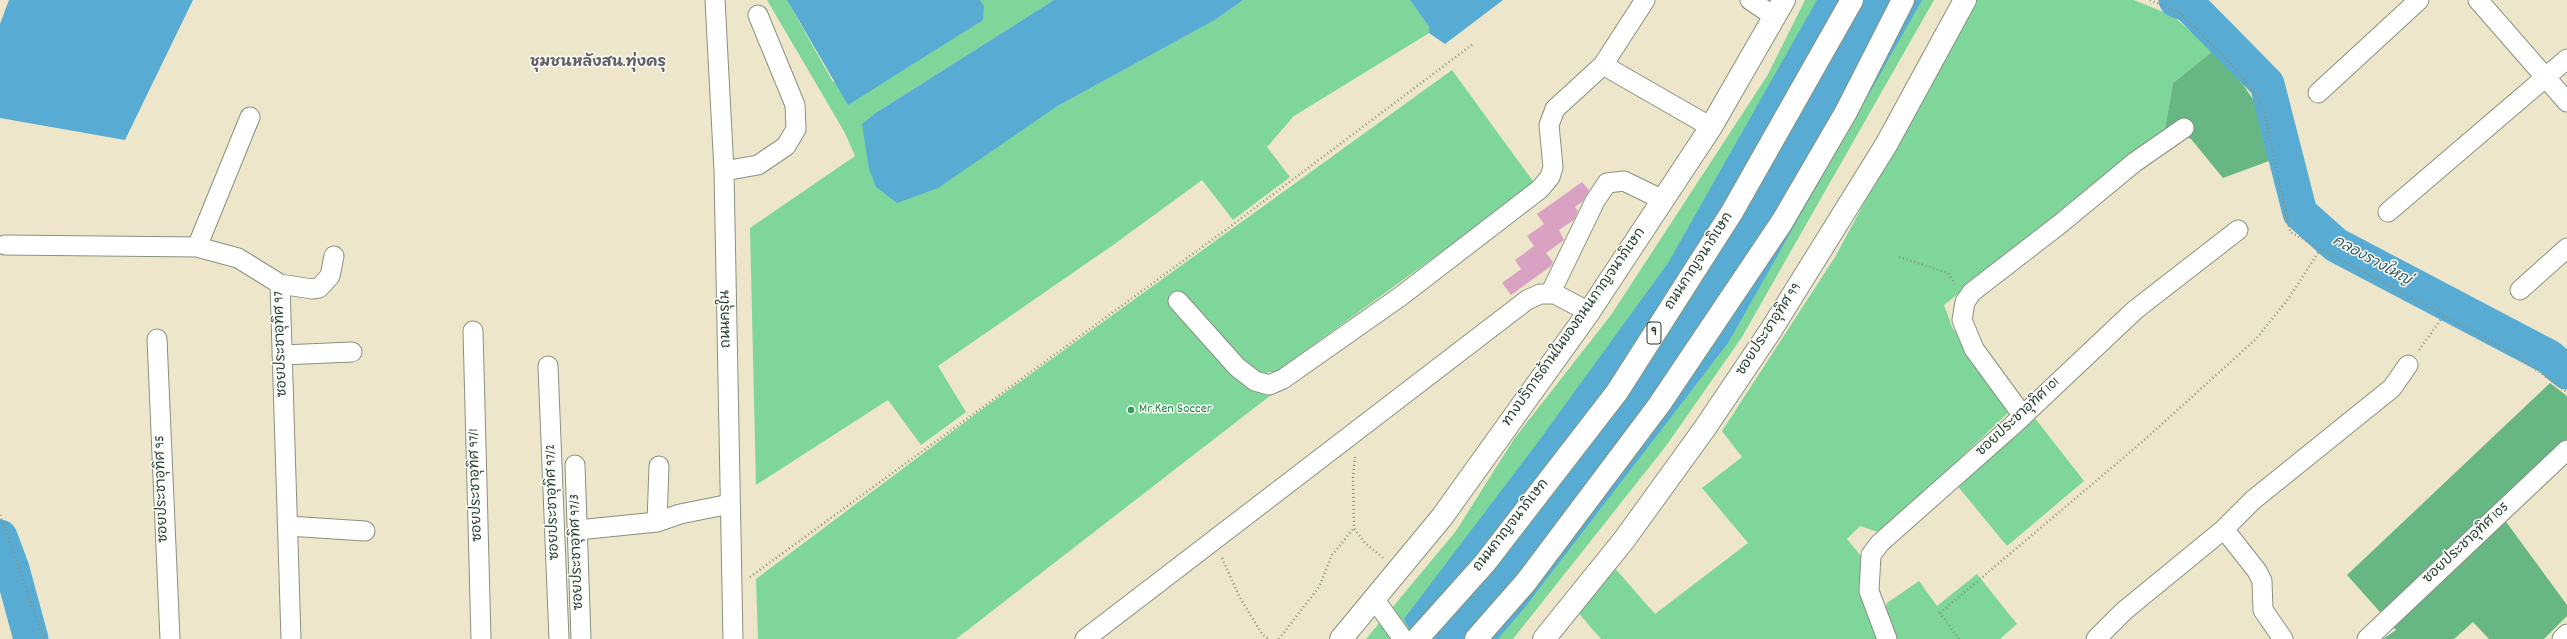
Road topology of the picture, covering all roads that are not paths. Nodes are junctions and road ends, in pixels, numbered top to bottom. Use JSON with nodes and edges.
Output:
{"nodes":[{"id":1,"x":715,"y":0,"type":"edge"},
{"id":2,"x":1645,"y":0,"type":"edge"},
{"id":3,"x":1750,"y":0,"type":"edge"},
{"id":4,"x":1852,"y":0,"type":"edge"},
{"id":5,"x":1903,"y":0,"type":"edge"},
{"id":6,"x":1965,"y":0,"type":"edge"},
{"id":7,"x":2419,"y":0,"type":"edge"},
{"id":8,"x":2478,"y":0,"type":"edge"},
{"id":9,"x":1780,"y":8,"type":"edge"},
{"id":10,"x":758,"y":15,"type":"dead end"},
{"id":11,"x":2567,"y":59,"type":"edge"},
{"id":12,"x":1603,"y":65,"type":"junction"},
{"id":13,"x":2544,"y":77,"type":"junction"},
{"id":14,"x":2318,"y":93,"type":"dead end"},
{"id":15,"x":2567,"y":102,"type":"edge"},
{"id":16,"x":250,"y":117,"type":"dead end"},
{"id":17,"x":1711,"y":128,"type":"junction"},
{"id":18,"x":2184,"y":128,"type":"dead end"},
{"id":19,"x":724,"y":171,"type":"junction"},
{"id":20,"x":1663,"y":200,"type":"junction"},
{"id":21,"x":2388,"y":212,"type":"dead end"},
{"id":22,"x":2238,"y":230,"type":"dead end"},
{"id":23,"x":5,"y":245,"type":"dead end"},
{"id":24,"x":197,"y":247,"type":"junction"},
{"id":25,"x":2567,"y":248,"type":"edge"},
{"id":26,"x":334,"y":256,"type":"dead end"},
{"id":27,"x":280,"y":284,"type":"junction"},
{"id":28,"x":2520,"y":290,"type":"dead end"},
{"id":29,"x":1550,"y":294,"type":"junction"},
{"id":30,"x":1178,"y":301,"type":"dead end"},
{"id":31,"x":1589,"y":312,"type":"junction"},
{"id":32,"x":473,"y":331,"type":"dead end"},
{"id":33,"x":157,"y":339,"type":"dead end"},
{"id":34,"x":352,"y":352,"type":"dead end"},
{"id":35,"x":282,"y":355,"type":"junction"},
{"id":36,"x":548,"y":366,"type":"dead end"},
{"id":37,"x":2408,"y":366,"type":"road end"},
{"id":38,"x":2023,"y":416,"type":"junction"},
{"id":39,"x":2567,"y":450,"type":"edge"},
{"id":40,"x":575,"y":465,"type":"dead end"},
{"id":41,"x":659,"y":466,"type":"dead end"},
{"id":42,"x":730,"y":504,"type":"junction"},
{"id":43,"x":657,"y":522,"type":"junction"},
{"id":44,"x":288,"y":526,"type":"junction"},
{"id":45,"x":2224,"y":529,"type":"junction"},
{"id":46,"x":578,"y":530,"type":"junction"},
{"id":47,"x":365,"y":531,"type":"dead end"},
{"id":48,"x":1375,"y":600,"type":"junction"},
{"id":49,"x":2567,"y":634,"type":"edge"},
{"id":50,"x":170,"y":639,"type":"edge"},
{"id":51,"x":291,"y":639,"type":"edge"},
{"id":52,"x":481,"y":639,"type":"edge"},
{"id":53,"x":559,"y":639,"type":"edge"},
{"id":54,"x":581,"y":639,"type":"edge"},
{"id":55,"x":733,"y":639,"type":"edge"},
{"id":56,"x":1085,"y":639,"type":"edge"},
{"id":57,"x":1342,"y":639,"type":"edge"},
{"id":58,"x":1403,"y":639,"type":"edge"},
{"id":59,"x":1417,"y":639,"type":"edge"},
{"id":60,"x":1476,"y":639,"type":"edge"},
{"id":61,"x":1544,"y":639,"type":"edge"},
{"id":62,"x":1887,"y":639,"type":"edge"},
{"id":63,"x":2096,"y":639,"type":"edge"},
{"id":64,"x":2283,"y":639,"type":"edge"},
{"id":65,"x":2367,"y":639,"type":"edge"},
{"id":66,"x":2562,"y":639,"type":"edge"}],
"edges":[{"from":1,"to":19,"type":"street","name":"ถนนครุใน"},
{"from":2,"to":12,"type":"street"},
{"from":3,"to":9,"type":"street"},
{"from":4,"to":59,"type":"main road","name":"ถนนกาญจนาภิเษก","number":"9"},
{"from":5,"to":60,"type":"main road"},
{"from":6,"to":61,"type":"main road","name":"ซอยประชาอุทิศ 99"},
{"from":7,"to":14,"type":"street"},
{"from":8,"to":13,"type":"street"},
{"from":9,"to":17,"type":"main road","name":"ทางบริการด้านในของถนนกาญจนาภิเษก"},
{"from":10,"to":19,"type":"street"},
{"from":11,"to":13,"type":"street"},
{"from":12,"to":17,"type":"street"},
{"from":12,"to":30,"type":"street"},
{"from":13,"to":15,"type":"street"},
{"from":13,"to":21,"type":"street"},
{"from":16,"to":24,"type":"street"},
{"from":17,"to":20,"type":"main road","name":"ทางบริการด้านในของถนนกาญจนาภิเษก"},
{"from":18,"to":38,"type":"street"},
{"from":19,"to":42,"type":"street","name":"ถนนครุใน"},
{"from":20,"to":29,"type":"street"},
{"from":20,"to":31,"type":"main road","name":"ทางบริการด้านในของถนนกาญจนาภิเษก"},
{"from":22,"to":38,"type":"street","name":"ซอยประชาอุทิศ 101"},
{"from":23,"to":24,"type":"street","name":"ซอยประชาอุทิศ 97"},
{"from":24,"to":27,"type":"street","name":"ซอยประชาอุทิศ 97"},
{"from":25,"to":28,"type":"street"},
{"from":26,"to":27,"type":"street"},
{"from":27,"to":35,"type":"street","name":"ซอยประชาอุทิศ 97"},
{"from":29,"to":31,"type":"street"},
{"from":29,"to":56,"type":"street"},
{"from":31,"to":48,"type":"main road","name":"ทางบริการด้านในของถนนกาญจนาภิเษก"},
{"from":32,"to":52,"type":"street","name":"ซอยประชาอุทิศ 97/1"},
{"from":33,"to":50,"type":"street","name":"ซอยประชาอุทิศ 95"},
{"from":34,"to":35,"type":"street"},
{"from":35,"to":44,"type":"street","name":"ซอยประชาอุทิศ 97"},
{"from":36,"to":53,"type":"street","name":"ซอยประชาอุทิศ 97/2"},
{"from":37,"to":45,"type":"street"},
{"from":38,"to":62,"type":"street","name":"ซอยประชาอุทิศ 101"},
{"from":39,"to":65,"type":"street","name":"ซอยประชาอุทิศ 105"},
{"from":40,"to":46,"type":"street","name":"ซอยประชาอุทิศ 97/3"},
{"from":41,"to":43,"type":"street"},
{"from":42,"to":43,"type":"street"},
{"from":42,"to":55,"type":"street","name":"ถนนครุใน"},
{"from":43,"to":46,"type":"street"},
{"from":44,"to":47,"type":"street"},
{"from":44,"to":51,"type":"street","name":"ซอยประชาอุทิศ 97"},
{"from":45,"to":63,"type":"street"},
{"from":45,"to":64,"type":"street"},
{"from":46,"to":54,"type":"street","name":"ซอยประชาอุทิศ 97/3"},
{"from":48,"to":57,"type":"main road","name":"ทางบริการด้านในของถนนกาญจนาภิเษก"},
{"from":48,"to":58,"type":"street"},
{"from":49,"to":66,"type":"street"}]}
